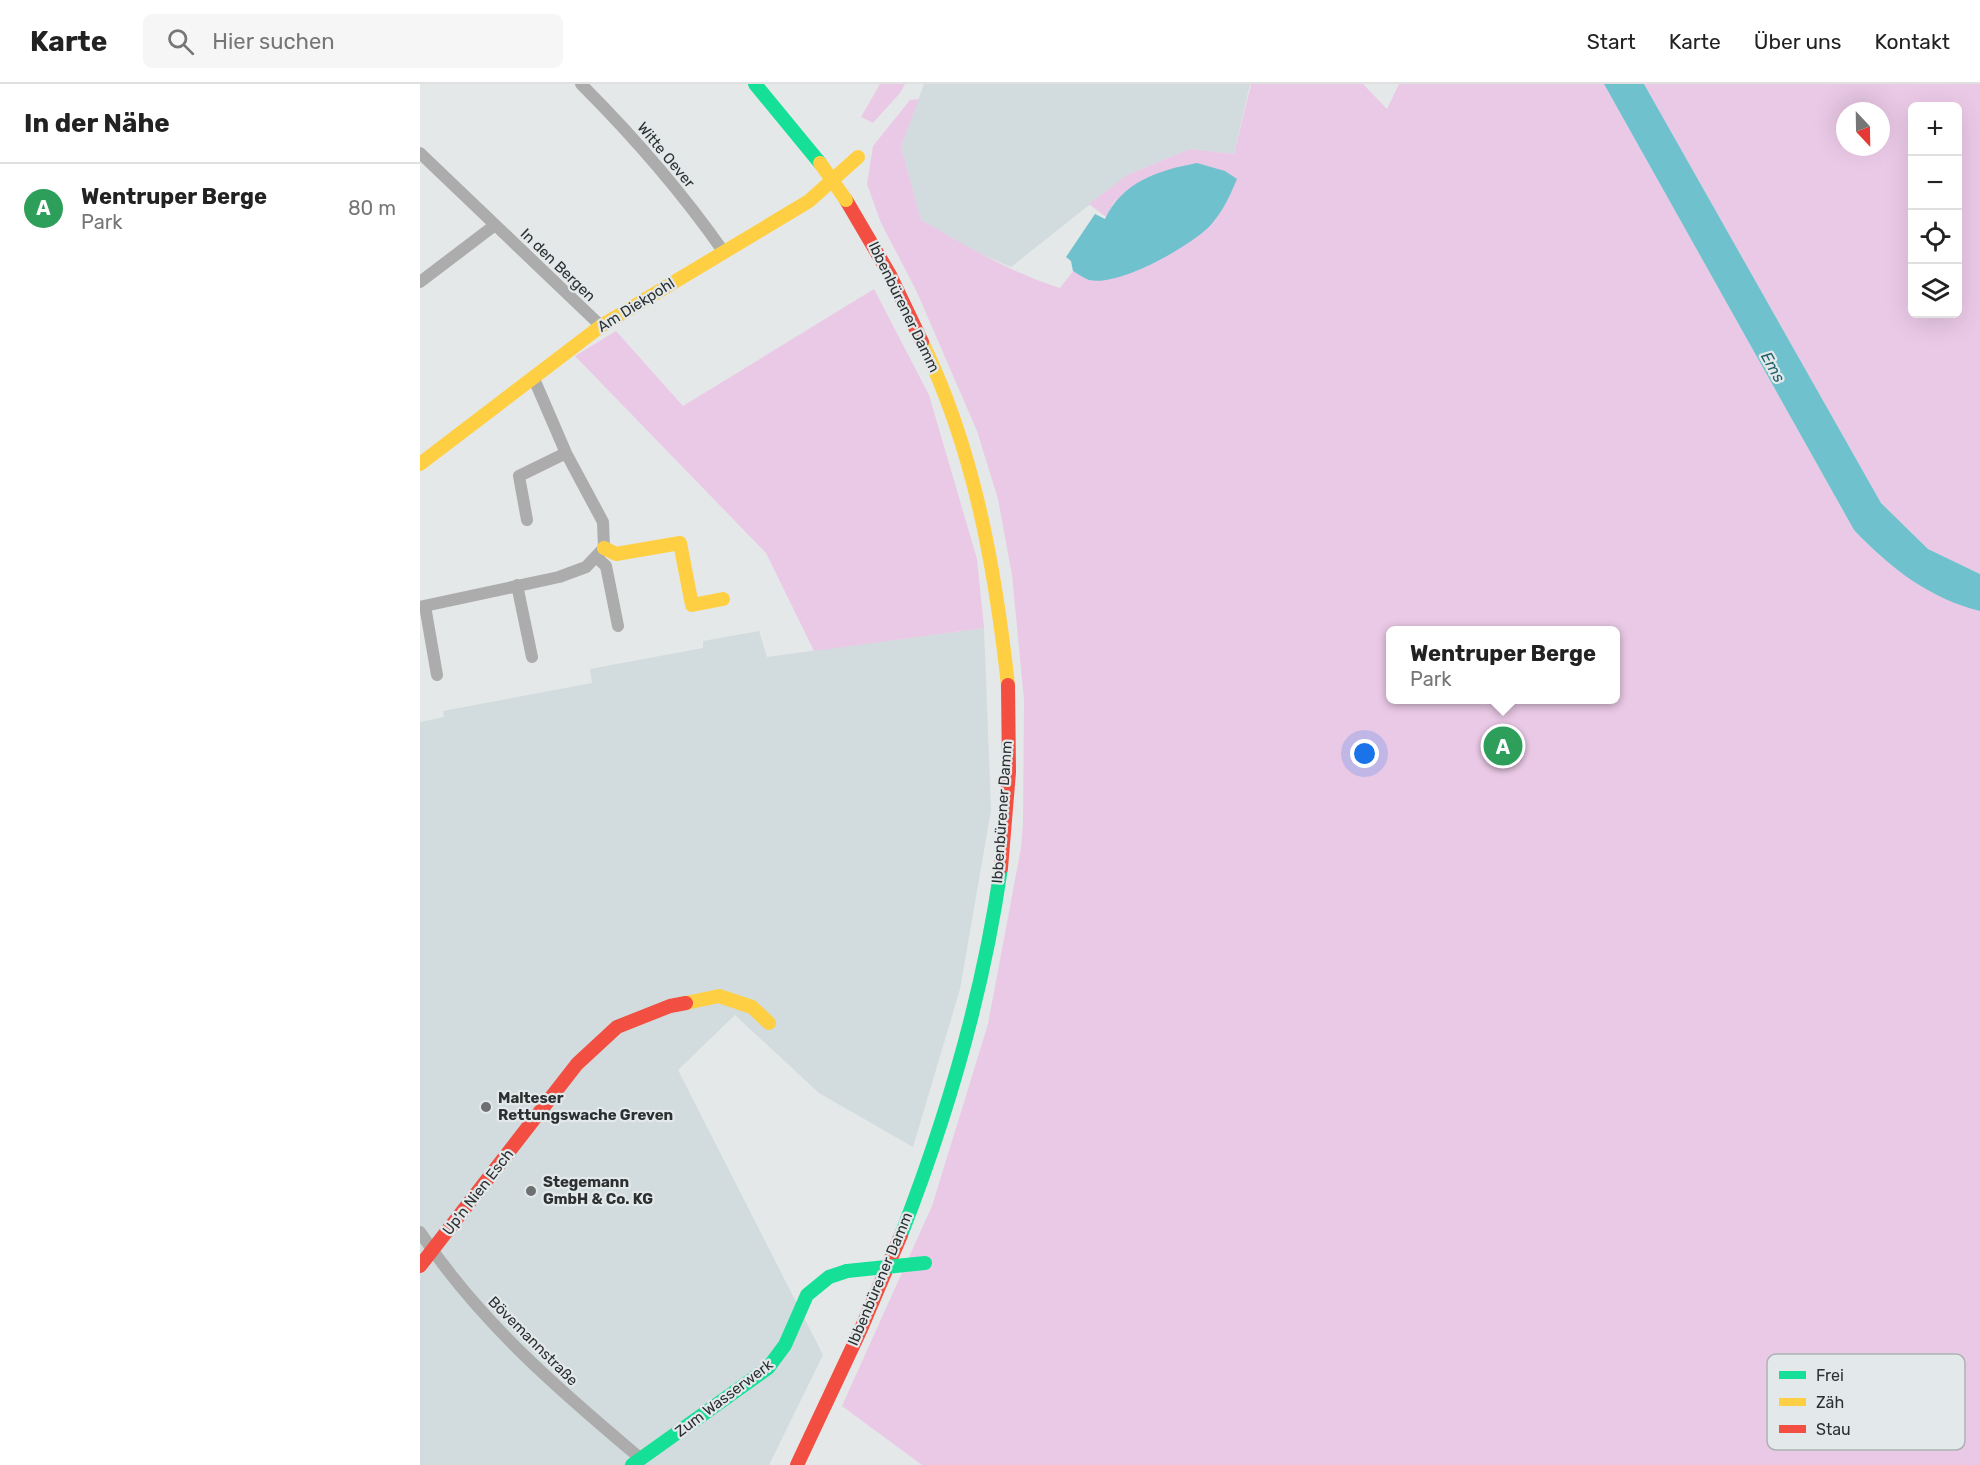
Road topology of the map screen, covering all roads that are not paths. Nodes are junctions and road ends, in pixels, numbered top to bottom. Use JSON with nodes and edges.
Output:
{"nodes":[{"id":1,"x":581,"y":84,"type":"edge"},
{"id":2,"x":755,"y":84,"type":"edge"},
{"id":3,"x":420,"y":153,"type":"edge"},
{"id":4,"x":858,"y":157,"type":"dead end"},
{"id":5,"x":495,"y":225,"type":"junction"},
{"id":6,"x":723,"y":251,"type":"junction"},
{"id":7,"x":420,"y":282,"type":"edge"},
{"id":8,"x":601,"y":326,"type":"junction"},
{"id":9,"x":534,"y":379,"type":"junction"},
{"id":10,"x":566,"y":453,"type":"junction"},
{"id":11,"x":420,"y":464,"type":"edge"},
{"id":12,"x":528,"y":520,"type":"dead end"},
{"id":13,"x":600,"y":552,"type":"junction"},
{"id":14,"x":517,"y":585,"type":"junction"},
{"id":15,"x":723,"y":599,"type":"dead end"},
{"id":16,"x":422,"y":606,"type":"edge"},
{"id":17,"x":618,"y":626,"type":"dead end"},
{"id":18,"x":532,"y":657,"type":"dead end"},
{"id":19,"x":437,"y":675,"type":"dead end"},
{"id":20,"x":769,"y":1023,"type":"dead end"},
{"id":21,"x":420,"y":1232,"type":"edge"},
{"id":22,"x":432,"y":1250,"type":"junction"},
{"id":23,"x":925,"y":1263,"type":"dead end"},
{"id":24,"x":420,"y":1266,"type":"edge"},
{"id":25,"x":636,"y":1462,"type":"edge"},
{"id":26,"x":797,"y":1465,"type":"edge"}],
"edges":[{"from":1,"to":6,"type":"street","name":"Witte Oever"},
{"from":2,"to":26,"type":"street","name":"Ibbenbürener Damm","bridge":true},
{"from":3,"to":5,"type":"street","name":"In den Bergen"},
{"from":4,"to":6,"type":"street","name":"Am Diekpohl"},
{"from":5,"to":7,"type":"street"},
{"from":5,"to":8,"type":"street","name":"In den Bergen"},
{"from":6,"to":8,"type":"street","name":"Am Diekpohl"},
{"from":8,"to":9,"type":"street","name":"Am Diekpohl"},
{"from":9,"to":10,"type":"street"},
{"from":9,"to":11,"type":"street","name":"Am Diekpohl"},
{"from":10,"to":12,"type":"street"},
{"from":10,"to":13,"type":"street"},
{"from":13,"to":14,"type":"street"},
{"from":13,"to":15,"type":"street"},
{"from":13,"to":17,"type":"street"},
{"from":14,"to":16,"type":"street"},
{"from":14,"to":18,"type":"street"},
{"from":16,"to":19,"type":"street"},
{"from":20,"to":22,"type":"street","name":"Up'n Nien Esch"},
{"from":21,"to":22,"type":"street","name":"Bövemannstraße"},
{"from":22,"to":24,"type":"street","name":"Up'n Nien Esch"},
{"from":22,"to":25,"type":"street","name":"Bövemannstraße"},
{"from":23,"to":25,"type":"street","name":"Zum Wasserwerk","bridge":true}]}
